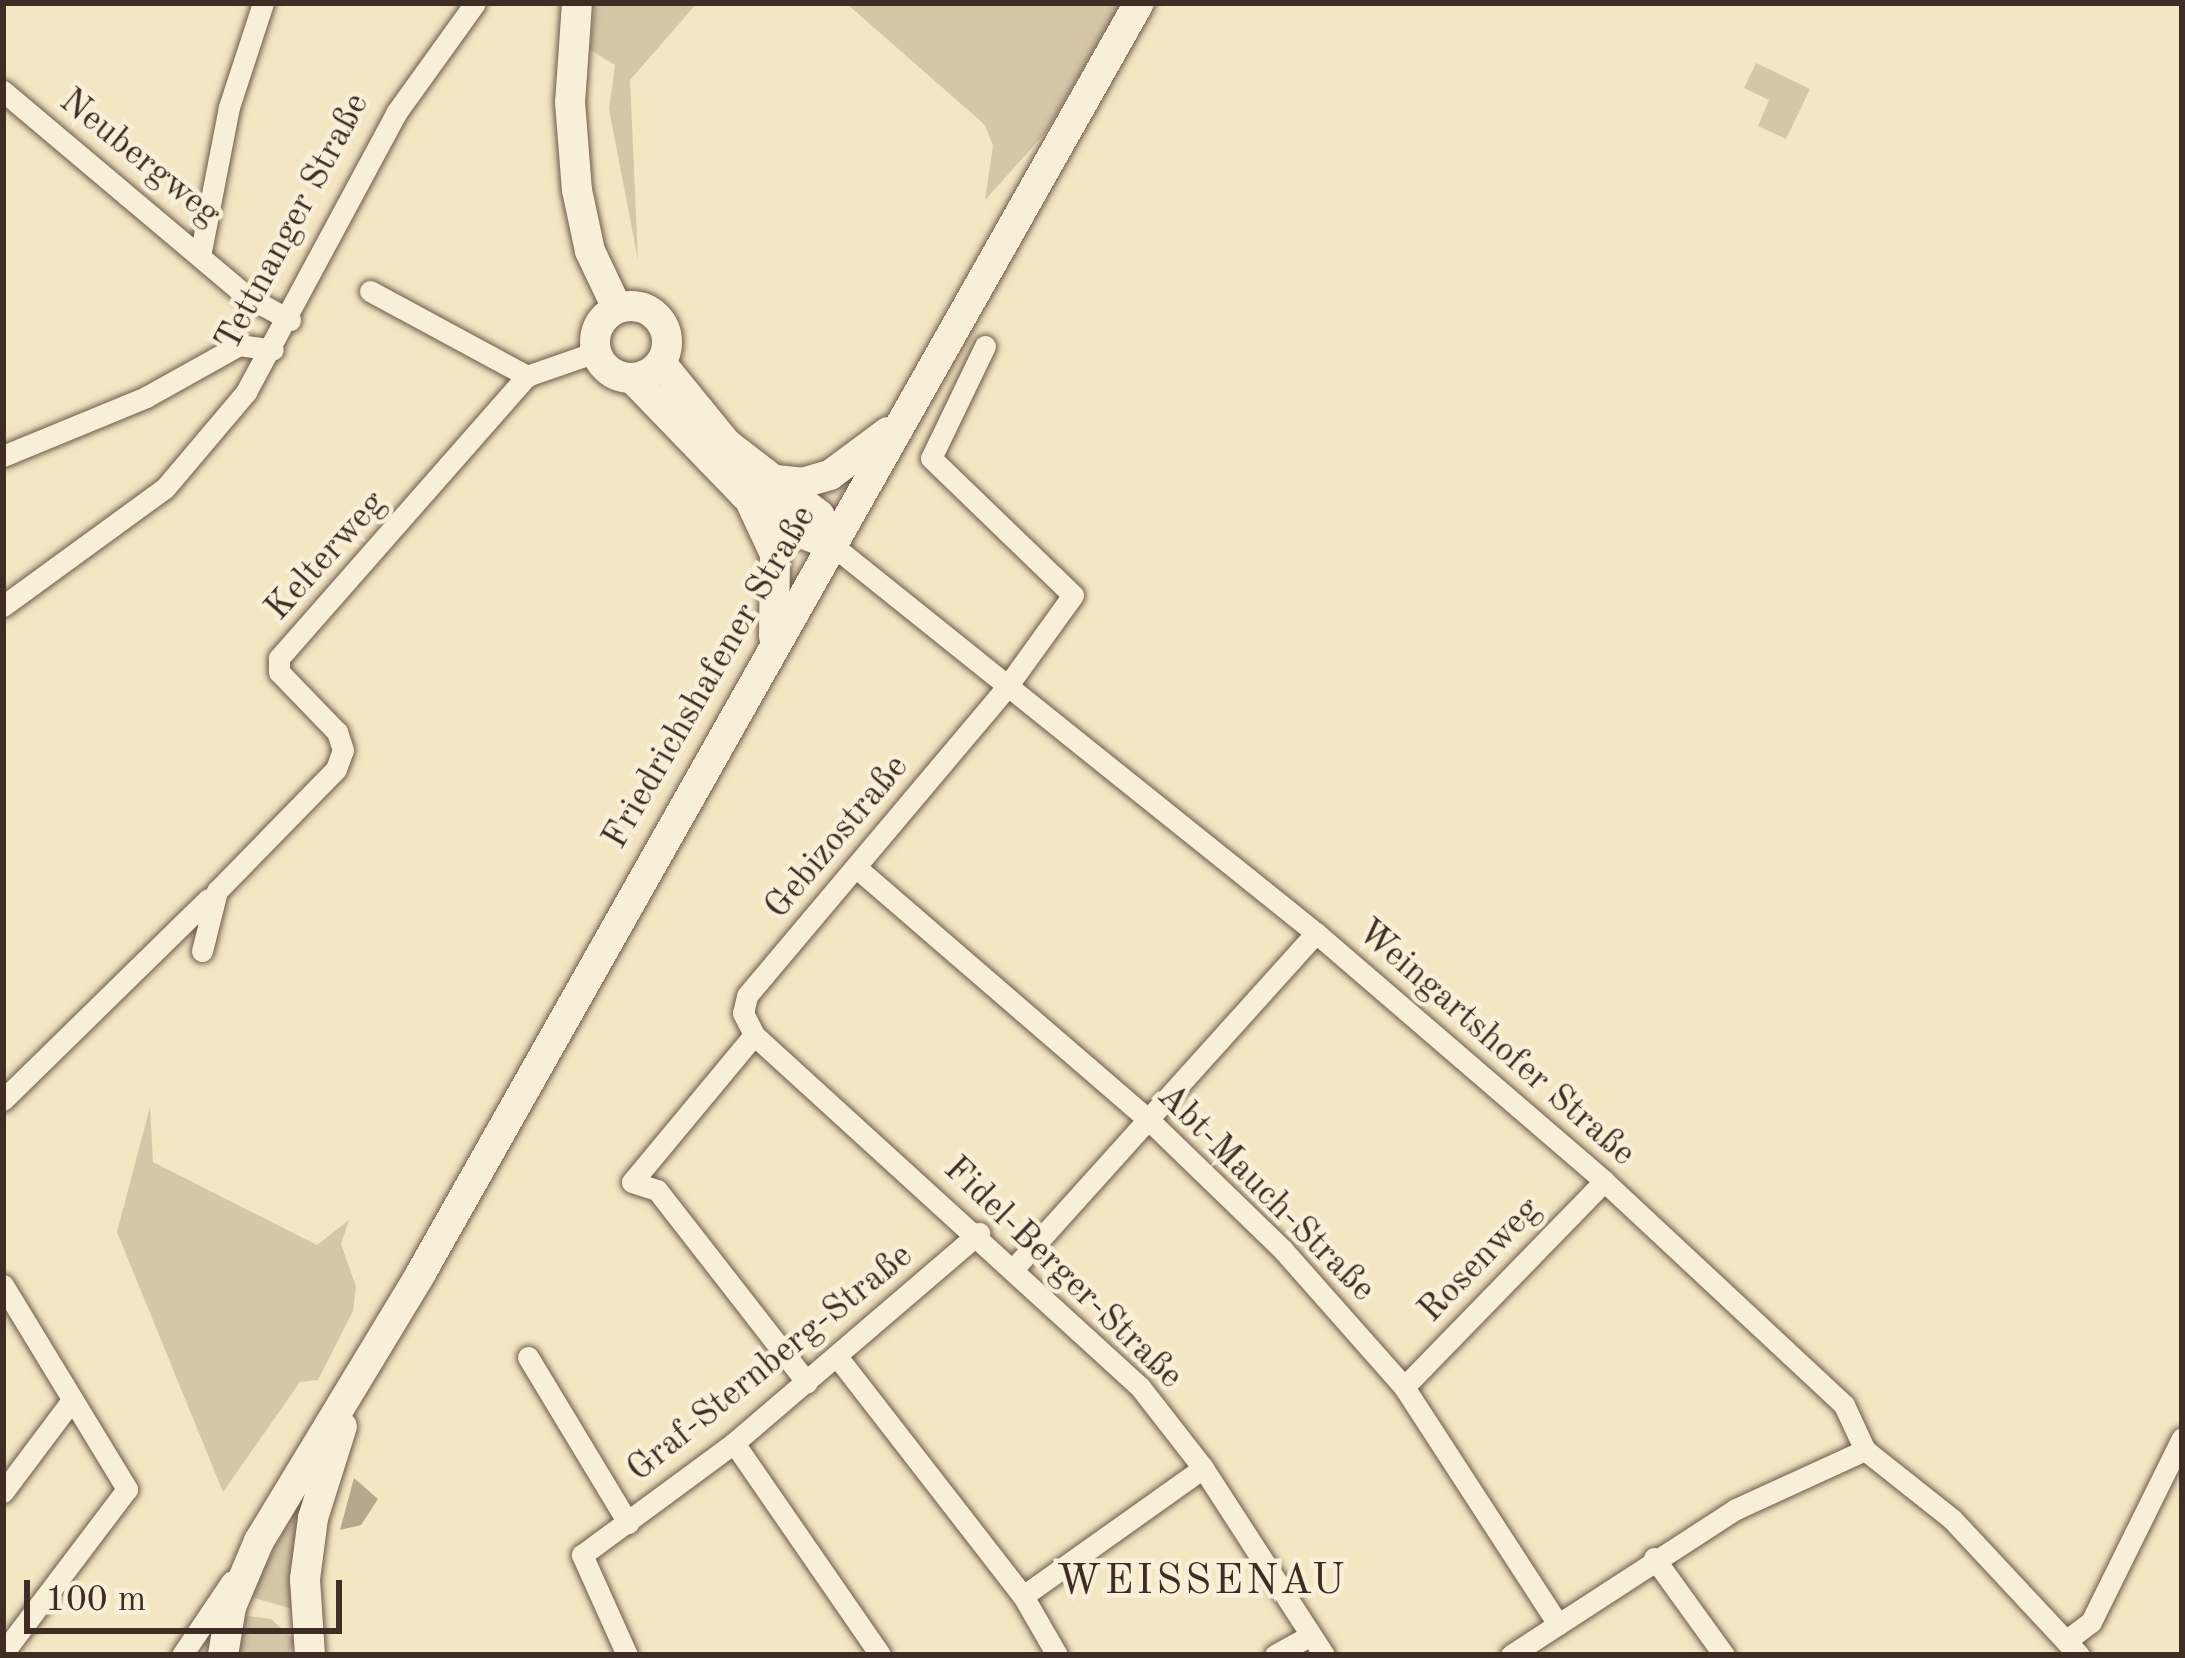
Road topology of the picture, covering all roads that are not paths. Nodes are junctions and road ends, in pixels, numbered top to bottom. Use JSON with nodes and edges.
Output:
{"nodes":[{"id":1,"x":262,"y":3,"type":"edge"},
{"id":2,"x":476,"y":3,"type":"edge"},
{"id":3,"x":578,"y":3,"type":"edge"},
{"id":4,"x":1139,"y":3,"type":"edge"},
{"id":5,"x":3,"y":91,"type":"edge"},
{"id":6,"x":201,"y":251,"type":"junction"},
{"id":7,"x":370,"y":291,"type":"dead end"},
{"id":8,"x":616,"y":308,"type":"junction"},
{"id":9,"x":290,"y":320,"type":"junction"},
{"id":10,"x":985,"y":346,"type":"dead end"},
{"id":11,"x":273,"y":350,"type":"junction"},
{"id":12,"x":596,"y":352,"type":"junction"},
{"id":13,"x":661,"y":363,"type":"junction"},
{"id":14,"x":527,"y":376,"type":"junction"},
{"id":15,"x":632,"y":378,"type":"junction"},
{"id":16,"x":906,"y":416,"type":"junction"},
{"id":17,"x":3,"y":456,"type":"edge"},
{"id":18,"x":755,"y":487,"type":"junction"},
{"id":19,"x":832,"y":545,"type":"junction"},
{"id":20,"x":3,"y":606,"type":"edge"},
{"id":21,"x":774,"y":640,"type":"junction"},
{"id":22,"x":1006,"y":688,"type":"junction"},
{"id":23,"x":858,"y":869,"type":"junction"},
{"id":24,"x":217,"y":891,"type":"junction"},
{"id":25,"x":1316,"y":933,"type":"junction"},
{"id":26,"x":202,"y":951,"type":"dead end"},
{"id":27,"x":754,"y":1035,"type":"junction"},
{"id":28,"x":3,"y":1100,"type":"edge"},
{"id":29,"x":1150,"y":1121,"type":"junction"},
{"id":30,"x":1604,"y":1181,"type":"junction"},
{"id":31,"x":979,"y":1233,"type":"junction"},
{"id":32,"x":1016,"y":1266,"type":"junction"},
{"id":33,"x":3,"y":1285,"type":"edge"},
{"id":34,"x":18,"y":1308,"type":"junction"},
{"id":35,"x":3,"y":1328,"type":"edge"},
{"id":36,"x":528,"y":1357,"type":"dead end"},
{"id":37,"x":838,"y":1359,"type":"junction"},
{"id":38,"x":807,"y":1383,"type":"junction"},
{"id":39,"x":1404,"y":1388,"type":"junction"},
{"id":40,"x":352,"y":1392,"type":"junction"},
{"id":41,"x":72,"y":1400,"type":"junction"},
{"id":42,"x":2182,"y":1438,"type":"edge"},
{"id":43,"x":734,"y":1443,"type":"junction"},
{"id":44,"x":1865,"y":1450,"type":"junction"},
{"id":45,"x":1203,"y":1468,"type":"junction"},
{"id":46,"x":3,"y":1492,"type":"edge"},
{"id":47,"x":628,"y":1523,"type":"junction"},
{"id":48,"x":259,"y":1541,"type":"junction"},
{"id":49,"x":1654,"y":1558,"type":"junction"},
{"id":50,"x":1023,"y":1596,"type":"junction"},
{"id":51,"x":1558,"y":1624,"type":"junction"},
{"id":52,"x":1310,"y":1635,"type":"junction"},
{"id":53,"x":2073,"y":1648,"type":"edge"},
{"id":54,"x":3,"y":1653,"type":"edge"},
{"id":55,"x":182,"y":1655,"type":"edge"},
{"id":56,"x":223,"y":1655,"type":"edge"},
{"id":57,"x":308,"y":1655,"type":"edge"},
{"id":58,"x":627,"y":1655,"type":"edge"},
{"id":59,"x":880,"y":1655,"type":"edge"},
{"id":60,"x":1057,"y":1655,"type":"edge"},
{"id":61,"x":1275,"y":1655,"type":"edge"},
{"id":62,"x":1324,"y":1655,"type":"edge"},
{"id":63,"x":1511,"y":1655,"type":"edge"},
{"id":64,"x":1724,"y":1655,"type":"edge"}],
"edges":[{"from":1,"to":6,"type":"street"},
{"from":2,"to":9,"type":"street","name":"Tettnanger Straße"},
{"from":3,"to":8,"type":"main road"},
{"from":4,"to":16,"type":"main road","name":"Friedrichshafener Straße"},
{"from":5,"to":6,"type":"street","name":"Neubergweg"},
{"from":6,"to":9,"type":"street","name":"Neubergweg"},
{"from":7,"to":14,"type":"street"},
{"from":8,"to":12,"type":"main road"},
{"from":8,"to":13,"type":"main road"},
{"from":9,"to":11,"type":"street","name":"Tettnanger Straße"},
{"from":10,"to":22,"type":"street","name":"Gebizostraße"},
{"from":11,"to":17,"type":"street"},
{"from":11,"to":20,"type":"street","name":"Tettnanger Straße"},
{"from":12,"to":14,"type":"street","name":"Kelterweg"},
{"from":12,"to":15,"type":"main road"},
{"from":13,"to":15,"type":"main road"},
{"from":13,"to":18,"type":"main road"},
{"from":14,"to":24,"type":"street","name":"Kelterweg"},
{"from":15,"to":18,"type":"main road"},
{"from":16,"to":18,"type":"main road"},
{"from":16,"to":19,"type":"main road","name":"Friedrichshafener Straße"},
{"from":18,"to":19,"type":"main road"},
{"from":18,"to":21,"type":"main road"},
{"from":19,"to":21,"type":"main road","name":"Friedrichshafener Straße"},
{"from":19,"to":22,"type":"street","name":"Weingartshofer Straße"},
{"from":21,"to":40,"type":"main road","name":"Friedrichshafener Straße"},
{"from":22,"to":23,"type":"street","name":"Gebizostraße"},
{"from":22,"to":25,"type":"street","name":"Weingartshofer Straße"},
{"from":23,"to":27,"type":"street","name":"Gebizostraße"},
{"from":23,"to":29,"type":"street","name":"Abt-Mauch-Straße"},
{"from":24,"to":26,"type":"street"},
{"from":24,"to":28,"type":"street","name":"Kelterweg"},
{"from":25,"to":29,"type":"street"},
{"from":25,"to":30,"type":"street","name":"Weingartshofer Straße"},
{"from":27,"to":31,"type":"street","name":"Fidel-Berger-Straße"},
{"from":27,"to":38,"type":"street"},
{"from":29,"to":32,"type":"street"},
{"from":29,"to":39,"type":"street","name":"Abt-Mauch-Straße"},
{"from":30,"to":39,"type":"street","name":"Rosenweg"},
{"from":30,"to":44,"type":"street","name":"Weingartshofer Straße"},
{"from":31,"to":32,"type":"street","name":"Fidel-Berger-Straße"},
{"from":31,"to":37,"type":"street","name":"Graf-Sternberg-Straße"},
{"from":32,"to":45,"type":"street","name":"Fidel-Berger-Straße"},
{"from":33,"to":34,"type":"street"},
{"from":34,"to":35,"type":"street"},
{"from":34,"to":41,"type":"street"},
{"from":36,"to":47,"type":"street"},
{"from":37,"to":38,"type":"street","name":"Graf-Sternberg-Straße"},
{"from":37,"to":50,"type":"street"},
{"from":38,"to":43,"type":"street","name":"Graf-Sternberg-Straße"},
{"from":39,"to":51,"type":"street","name":"Abt-Mauch-Straße"},
{"from":40,"to":48,"type":"main road","name":"Friedrichshafener Straße"},
{"from":40,"to":57,"type":"main road","name":"Friedrichshafener Straße"},
{"from":41,"to":46,"type":"street"},
{"from":41,"to":54,"type":"street"},
{"from":42,"to":53,"type":"street","name":"Weingartshofer Straße"},
{"from":43,"to":47,"type":"street","name":"Graf-Sternberg-Straße"},
{"from":43,"to":59,"type":"street"},
{"from":44,"to":49,"type":"street"},
{"from":44,"to":53,"type":"street","name":"Weingartshofer Straße"},
{"from":45,"to":50,"type":"street"},
{"from":45,"to":52,"type":"street","name":"Fidel-Berger-Straße"},
{"from":47,"to":58,"type":"street","name":"Graf-Sternberg-Straße"},
{"from":48,"to":55,"type":"street"},
{"from":48,"to":56,"type":"main road","name":"Friedrichshafener Straße"},
{"from":49,"to":51,"type":"street"},
{"from":49,"to":64,"type":"street"},
{"from":50,"to":60,"type":"street"},
{"from":51,"to":63,"type":"street"},
{"from":52,"to":61,"type":"street"},
{"from":52,"to":62,"type":"street","name":"Fidel-Berger-Straße"}]}
